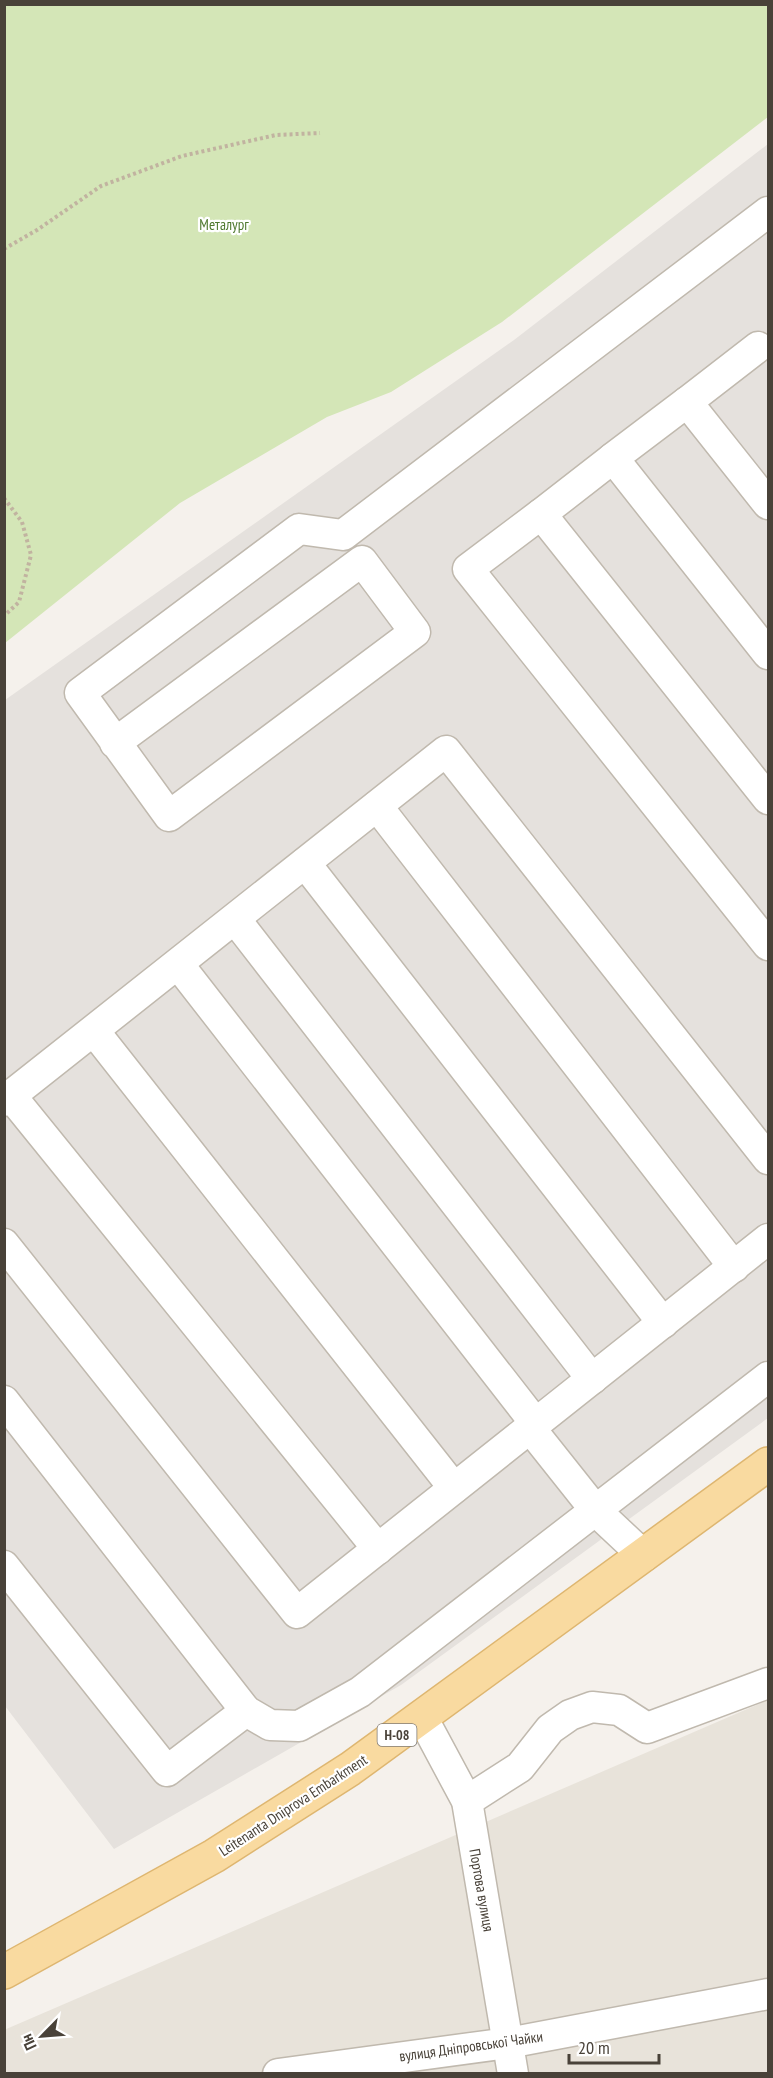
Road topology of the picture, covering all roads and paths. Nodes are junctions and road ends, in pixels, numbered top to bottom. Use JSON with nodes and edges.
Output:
{"nodes":[{"id":1,"x":320,"y":134,"type":"dead end"},
{"id":2,"x":768,"y":212,"type":"edge"},
{"id":3,"x":4,"y":249,"type":"edge"},
{"id":4,"x":765,"y":349,"type":"edge"},
{"id":5,"x":687,"y":402,"type":"junction"},
{"id":6,"x":613,"y":458,"type":"junction"},
{"id":7,"x":4,"y":498,"type":"edge"},
{"id":8,"x":768,"y":504,"type":"edge"},
{"id":9,"x":541,"y":514,"type":"junction"},
{"id":10,"x":343,"y":535,"type":"junction"},
{"id":11,"x":362,"y":561,"type":"junction"},
{"id":12,"x":4,"y":616,"type":"edge"},
{"id":13,"x":768,"y":654,"type":"edge"},
{"id":14,"x":116,"y":743,"type":"junction"},
{"id":15,"x":768,"y":799,"type":"edge"},
{"id":16,"x":376,"y":806,"type":"junction"},
{"id":17,"x":305,"y":863,"type":"junction"},
{"id":18,"x":235,"y":919,"type":"junction"},
{"id":19,"x":768,"y":945,"type":"edge"},
{"id":20,"x":178,"y":964,"type":"junction"},
{"id":21,"x":94,"y":1030,"type":"junction"},
{"id":22,"x":8,"y":1099,"type":"edge"},
{"id":23,"x":768,"y":1158,"type":"edge"},
{"id":24,"x":768,"y":1239,"type":"edge"},
{"id":25,"x":4,"y":1244,"type":"edge"},
{"id":26,"x":734,"y":1267,"type":"junction"},
{"id":27,"x":663,"y":1323,"type":"junction"},
{"id":28,"x":768,"y":1377,"type":"edge"},
{"id":29,"x":592,"y":1379,"type":"junction"},
{"id":30,"x":4,"y":1401,"type":"edge"},
{"id":31,"x":533,"y":1426,"type":"junction"},
{"id":32,"x":768,"y":1464,"type":"edge"},
{"id":33,"x":454,"y":1488,"type":"junction"},
{"id":34,"x":596,"y":1511,"type":"junction"},
{"id":35,"x":378,"y":1549,"type":"junction"},
{"id":36,"x":644,"y":1556,"type":"junction"},
{"id":37,"x":4,"y":1566,"type":"edge"},
{"id":38,"x":768,"y":1683,"type":"edge"},
{"id":39,"x":246,"y":1711,"type":"junction"},
{"id":40,"x":422,"y":1717,"type":"junction"},
{"id":41,"x":467,"y":1802,"type":"junction"},
{"id":42,"x":4,"y":1972,"type":"edge"},
{"id":43,"x":768,"y":1994,"type":"edge"},
{"id":44,"x":508,"y":2043,"type":"junction"},
{"id":45,"x":278,"y":2073,"type":"edge"},
{"id":46,"x":513,"y":2073,"type":"edge"}],
"edges":[{"from":1,"to":3,"type":"path"},
{"from":2,"to":10,"type":"street"},
{"from":4,"to":5,"type":"street"},
{"from":5,"to":6,"type":"street"},
{"from":5,"to":8,"type":"street"},
{"from":6,"to":9,"type":"street"},
{"from":6,"to":13,"type":"street"},
{"from":7,"to":12,"type":"path"},
{"from":9,"to":15,"type":"street"},
{"from":9,"to":19,"type":"street"},
{"from":10,"to":11,"type":"street"},
{"from":10,"to":14,"type":"street"},
{"from":11,"to":14,"type":"street"},
{"from":11,"to":14,"type":"street"},
{"from":16,"to":17,"type":"street"},
{"from":16,"to":23,"type":"street"},
{"from":16,"to":26,"type":"street"},
{"from":17,"to":18,"type":"street"},
{"from":17,"to":27,"type":"street"},
{"from":18,"to":20,"type":"street"},
{"from":18,"to":29,"type":"street"},
{"from":20,"to":21,"type":"street"},
{"from":20,"to":31,"type":"street"},
{"from":21,"to":22,"type":"street"},
{"from":21,"to":33,"type":"street"},
{"from":22,"to":35,"type":"street"},
{"from":24,"to":26,"type":"street"},
{"from":25,"to":35,"type":"street"},
{"from":26,"to":27,"type":"street"},
{"from":27,"to":29,"type":"street"},
{"from":28,"to":34,"type":"street"},
{"from":29,"to":31,"type":"street"},
{"from":30,"to":39,"type":"street"},
{"from":31,"to":33,"type":"street"},
{"from":31,"to":34,"type":"street"},
{"from":32,"to":36,"type":"main road","name":"Leitenanta Dniprova Embarkment","number":"Н-08"},
{"from":33,"to":35,"type":"street"},
{"from":34,"to":36,"type":"street"},
{"from":34,"to":39,"type":"street"},
{"from":36,"to":40,"type":"main road","name":"Leitenanta Dniprova Embarkment","number":"Н-08"},
{"from":37,"to":39,"type":"street"},
{"from":38,"to":41,"type":"street"},
{"from":40,"to":41,"type":"street","name":"Портова вулиця"},
{"from":40,"to":42,"type":"main road","name":"Leitenanta Dniprova Embarkment","number":"Н-08"},
{"from":41,"to":44,"type":"street","name":"Портова вулиця"},
{"from":43,"to":44,"type":"street","name":"вулиця Дніпровської Чайки"},
{"from":44,"to":45,"type":"street","name":"вулиця Дніпровської Чайки"},
{"from":44,"to":46,"type":"street","name":"Портова вулиця"}]}
